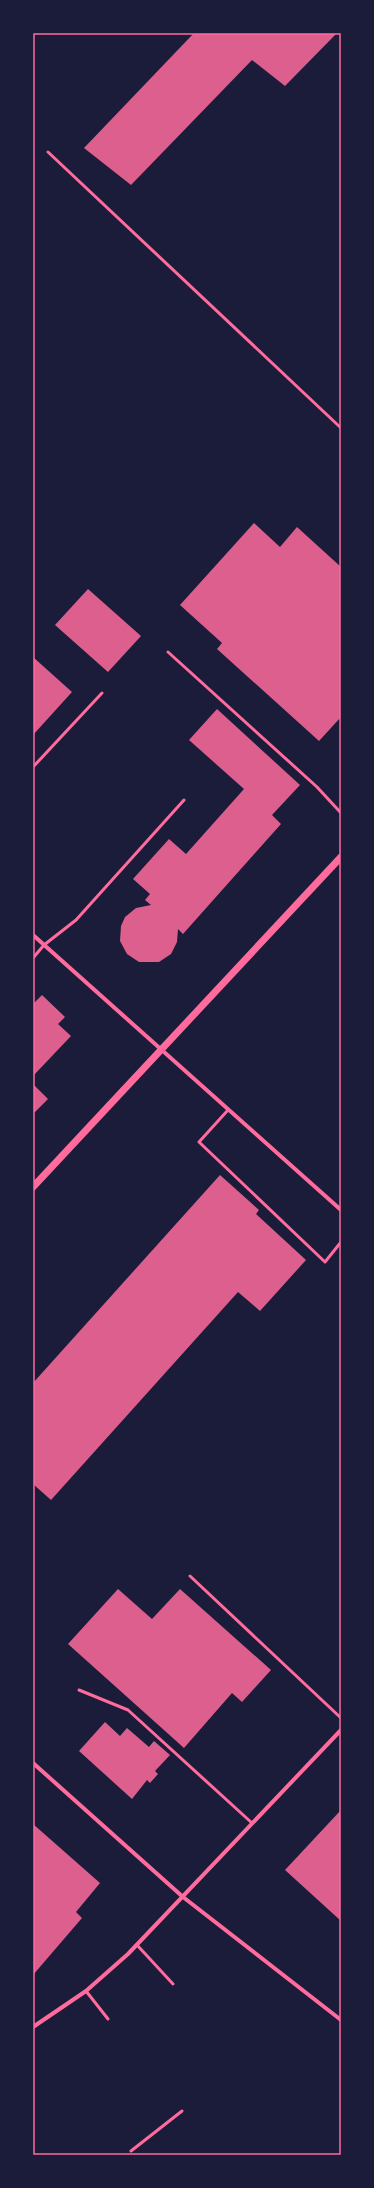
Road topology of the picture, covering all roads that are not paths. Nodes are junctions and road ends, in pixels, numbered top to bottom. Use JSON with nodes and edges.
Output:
{"nodes":[{"id":1,"x":48,"y":152,"type":"dead end"},
{"id":2,"x":341,"y":428,"type":"edge"},
{"id":3,"x":168,"y":652,"type":"dead end"},
{"id":4,"x":102,"y":693,"type":"dead end"},
{"id":5,"x":33,"y":767,"type":"edge"},
{"id":6,"x":184,"y":800,"type":"dead end"},
{"id":7,"x":341,"y":813,"type":"edge"},
{"id":8,"x":341,"y":857,"type":"edge"},
{"id":9,"x":33,"y":935,"type":"edge"},
{"id":10,"x":44,"y":945,"type":"junction"},
{"id":11,"x":33,"y":958,"type":"edge"},
{"id":12,"x":160,"y":1050,"type":"junction"},
{"id":13,"x":228,"y":1110,"type":"junction"},
{"id":14,"x":33,"y":1187,"type":"edge"},
{"id":15,"x":341,"y":1210,"type":"edge"},
{"id":16,"x":341,"y":1242,"type":"edge"},
{"id":17,"x":190,"y":1576,"type":"dead end"},
{"id":18,"x":79,"y":1690,"type":"dead end"},
{"id":19,"x":341,"y":1718,"type":"edge"},
{"id":20,"x":341,"y":1730,"type":"edge"},
{"id":21,"x":33,"y":1763,"type":"edge"},
{"id":22,"x":252,"y":1823,"type":"junction"},
{"id":23,"x":183,"y":1897,"type":"junction"},
{"id":24,"x":137,"y":1945,"type":"junction"},
{"id":25,"x":173,"y":1984,"type":"dead end"},
{"id":26,"x":86,"y":1991,"type":"junction"},
{"id":27,"x":108,"y":2019,"type":"dead end"},
{"id":28,"x":341,"y":2020,"type":"edge"},
{"id":29,"x":33,"y":2027,"type":"edge"},
{"id":30,"x":182,"y":2111,"type":"dead end"},
{"id":31,"x":131,"y":2151,"type":"dead end"}],
"edges":[{"from":1,"to":2,"type":"lane"},
{"from":3,"to":7,"type":"lane"},
{"from":4,"to":5,"type":"lane"},
{"from":6,"to":10,"type":"lane"},
{"from":8,"to":12,"type":"street"},
{"from":9,"to":10,"type":"street"},
{"from":10,"to":11,"type":"lane"},
{"from":10,"to":12,"type":"street"},
{"from":12,"to":13,"type":"street"},
{"from":12,"to":14,"type":"street"},
{"from":13,"to":15,"type":"street"},
{"from":13,"to":16,"type":"lane"},
{"from":17,"to":19,"type":"lane"},
{"from":18,"to":22,"type":"lane"},
{"from":20,"to":22,"type":"street"},
{"from":21,"to":23,"type":"street"},
{"from":22,"to":23,"type":"street"},
{"from":23,"to":24,"type":"street"},
{"from":23,"to":28,"type":"street"},
{"from":24,"to":25,"type":"lane"},
{"from":24,"to":26,"type":"street"},
{"from":26,"to":27,"type":"lane"},
{"from":26,"to":29,"type":"street"},
{"from":30,"to":31,"type":"lane"}]}
